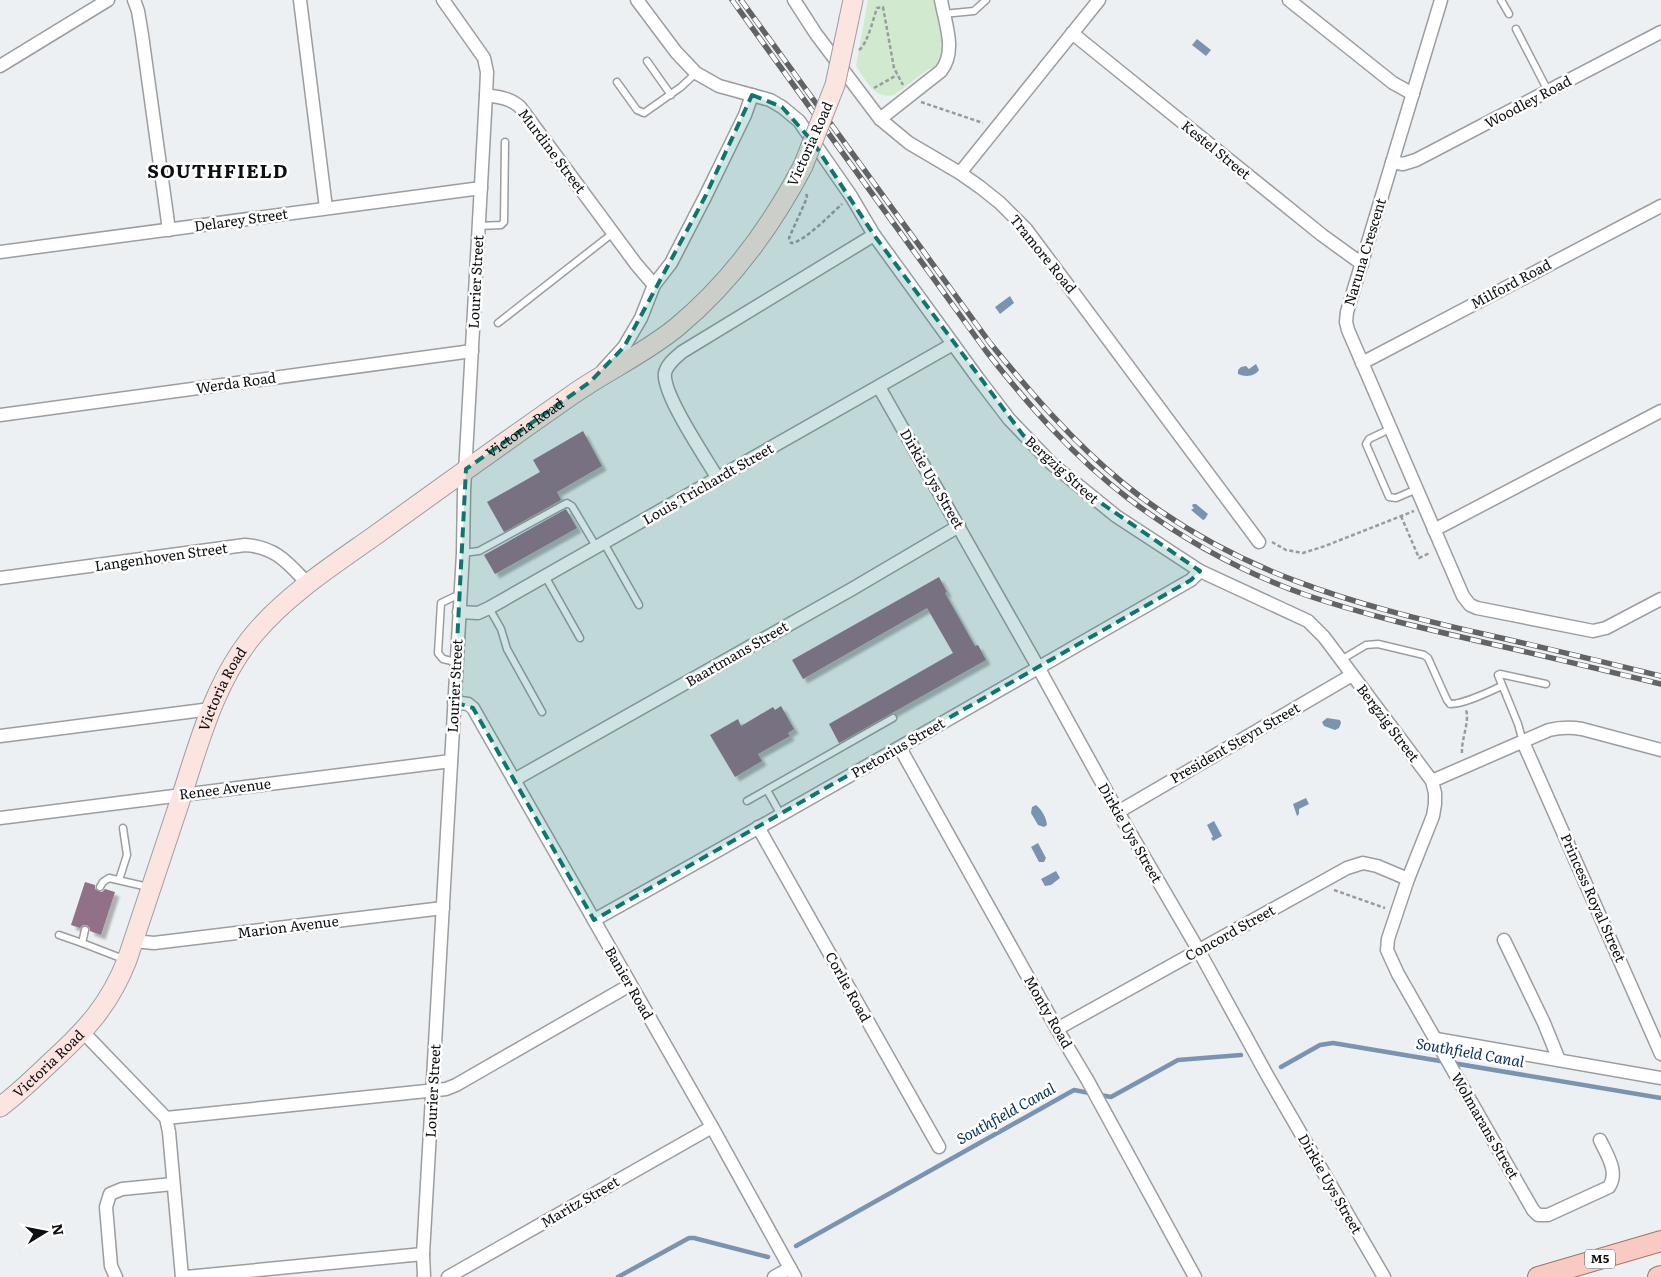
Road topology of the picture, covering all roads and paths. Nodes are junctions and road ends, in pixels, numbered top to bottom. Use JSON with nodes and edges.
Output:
{"nodes":[{"id":1,"x":108,"y":0,"type":"edge"},
{"id":2,"x":134,"y":0,"type":"edge"},
{"id":3,"x":300,"y":0,"type":"edge"},
{"id":4,"x":443,"y":0,"type":"edge"},
{"id":5,"x":638,"y":0,"type":"edge"},
{"id":6,"x":794,"y":0,"type":"edge"},
{"id":7,"x":853,"y":0,"type":"edge"},
{"id":8,"x":941,"y":0,"type":"edge"},
{"id":9,"x":986,"y":0,"type":"edge"},
{"id":10,"x":1099,"y":0,"type":"edge"},
{"id":11,"x":1289,"y":0,"type":"edge"},
{"id":12,"x":1441,"y":0,"type":"edge"},
{"id":13,"x":1501,"y":0,"type":"edge"},
{"id":14,"x":943,"y":14,"type":"junction"},
{"id":15,"x":1509,"y":14,"type":"dead end"},
{"id":16,"x":1516,"y":29,"type":"dead end"},
{"id":17,"x":1661,"y":32,"type":"edge"},
{"id":18,"x":1072,"y":34,"type":"junction"},
{"id":19,"x":855,"y":51,"type":"dead end"},
{"id":20,"x":646,"y":61,"type":"dead end"},
{"id":21,"x":0,"y":66,"type":"edge"},
{"id":22,"x":696,"y":73,"type":"junction"},
{"id":23,"x":897,"y":75,"type":"junction"},
{"id":24,"x":617,"y":82,"type":"dead end"},
{"id":25,"x":905,"y":89,"type":"dead end"},
{"id":26,"x":872,"y":90,"type":"dead end"},
{"id":27,"x":1548,"y":91,"type":"junction"},
{"id":28,"x":1413,"y":94,"type":"junction"},
{"id":29,"x":486,"y":95,"type":"junction"},
{"id":30,"x":670,"y":95,"type":"junction"},
{"id":31,"x":752,"y":95,"type":"junction"},
{"id":32,"x":914,"y":100,"type":"dead end"},
{"id":33,"x":880,"y":119,"type":"junction"},
{"id":34,"x":989,"y":125,"type":"dead end"},
{"id":35,"x":505,"y":142,"type":"dead end"},
{"id":36,"x":1392,"y":162,"type":"junction"},
{"id":37,"x":960,"y":173,"type":"junction"},
{"id":38,"x":481,"y":188,"type":"junction"},
{"id":39,"x":803,"y":191,"type":"dead end"},
{"id":40,"x":845,"y":202,"type":"dead end"},
{"id":41,"x":1661,"y":206,"type":"edge"},
{"id":42,"x":326,"y":208,"type":"junction"},
{"id":43,"x":479,"y":226,"type":"junction"},
{"id":44,"x":169,"y":230,"type":"junction"},
{"id":45,"x":612,"y":233,"type":"junction"},
{"id":46,"x":874,"y":235,"type":"junction"},
{"id":47,"x":0,"y":252,"type":"edge"},
{"id":48,"x":1362,"y":264,"type":"junction"},
{"id":49,"x":654,"y":285,"type":"junction"},
{"id":50,"x":498,"y":323,"type":"dead end"},
{"id":51,"x":953,"y":344,"type":"junction"},
{"id":52,"x":472,"y":351,"type":"junction"},
{"id":53,"x":1362,"y":363,"type":"junction"},
{"id":54,"x":590,"y":382,"type":"junction"},
{"id":55,"x":879,"y":387,"type":"junction"},
{"id":56,"x":1661,"y":412,"type":"edge"},
{"id":57,"x":0,"y":415,"type":"edge"},
{"id":58,"x":1390,"y":429,"type":"junction"},
{"id":59,"x":466,"y":469,"type":"junction"},
{"id":60,"x":718,"y":479,"type":"junction"},
{"id":61,"x":1417,"y":489,"type":"junction"},
{"id":62,"x":1417,"y":510,"type":"dead end"},
{"id":63,"x":1401,"y":516,"type":"junction"},
{"id":64,"x":958,"y":526,"type":"junction"},
{"id":65,"x":1434,"y":530,"type":"junction"},
{"id":66,"x":1263,"y":541,"type":"joint"},
{"id":67,"x":601,"y":546,"type":"junction"},
{"id":68,"x":1435,"y":551,"type":"dead end"},
{"id":69,"x":463,"y":553,"type":"junction"},
{"id":70,"x":1200,"y":571,"type":"junction"},
{"id":71,"x":545,"y":576,"type":"junction"},
{"id":72,"x":0,"y":578,"type":"edge"},
{"id":73,"x":308,"y":584,"type":"junction"},
{"id":74,"x":460,"y":594,"type":"junction"},
{"id":75,"x":1661,"y":599,"type":"edge"},
{"id":76,"x":639,"y":605,"type":"dead end"},
{"id":77,"x":489,"y":608,"type":"junction"},
{"id":78,"x":459,"y":612,"type":"junction"},
{"id":79,"x":580,"y":638,"type":"dead end"},
{"id":80,"x":1341,"y":660,"type":"junction"},
{"id":81,"x":456,"y":662,"type":"junction"},
{"id":82,"x":1038,"y":667,"type":"junction"},
{"id":83,"x":1352,"y":675,"type":"junction"},
{"id":84,"x":1546,"y":684,"type":"dead end"},
{"id":85,"x":1502,"y":686,"type":"junction"},
{"id":86,"x":454,"y":702,"type":"junction"},
{"id":87,"x":1462,"y":702,"type":"junction"},
{"id":88,"x":212,"y":709,"type":"junction"},
{"id":89,"x":542,"y":712,"type":"dead end"},
{"id":90,"x":893,"y":718,"type":"dead end"},
{"id":91,"x":0,"y":736,"type":"edge"},
{"id":92,"x":1523,"y":742,"type":"junction"},
{"id":93,"x":900,"y":748,"type":"junction"},
{"id":94,"x":1661,"y":750,"type":"edge"},
{"id":95,"x":451,"y":760,"type":"junction"},
{"id":96,"x":1466,"y":766,"type":"junction"},
{"id":97,"x":514,"y":780,"type":"junction"},
{"id":98,"x":1432,"y":781,"type":"junction"},
{"id":99,"x":767,"y":790,"type":"junction"},
{"id":100,"x":183,"y":794,"type":"junction"},
{"id":101,"x":747,"y":801,"type":"dead end"},
{"id":102,"x":1118,"y":812,"type":"junction"},
{"id":103,"x":781,"y":814,"type":"junction"},
{"id":104,"x":0,"y":818,"type":"edge"},
{"id":105,"x":758,"y":827,"type":"junction"},
{"id":106,"x":123,"y":828,"type":"dead end"},
{"id":107,"x":1408,"y":879,"type":"junction"},
{"id":108,"x":119,"y":880,"type":"junction"},
{"id":109,"x":1318,"y":884,"type":"junction"},
{"id":110,"x":100,"y":887,"type":"dead end"},
{"id":111,"x":151,"y":888,"type":"junction"},
{"id":112,"x":444,"y":908,"type":"junction"},
{"id":113,"x":594,"y":920,"type":"junction"},
{"id":114,"x":85,"y":930,"type":"dead end"},
{"id":115,"x":1390,"y":930,"type":"junction"},
{"id":116,"x":60,"y":935,"type":"dead end"},
{"id":117,"x":1504,"y":940,"type":"dead end"},
{"id":118,"x":133,"y":941,"type":"junction"},
{"id":119,"x":82,"y":943,"type":"junction"},
{"id":120,"x":1199,"y":951,"type":"junction"},
{"id":121,"x":127,"y":960,"type":"junction"},
{"id":122,"x":630,"y":985,"type":"junction"},
{"id":123,"x":1057,"y":1029,"type":"junction"},
{"id":124,"x":83,"y":1032,"type":"junction"},
{"id":125,"x":1438,"y":1043,"type":"junction"},
{"id":126,"x":1661,"y":1054,"type":"edge"},
{"id":127,"x":1559,"y":1060,"type":"junction"},
{"id":128,"x":1661,"y":1078,"type":"edge"},
{"id":129,"x":433,"y":1091,"type":"junction"},
{"id":130,"x":0,"y":1107,"type":"edge"},
{"id":131,"x":166,"y":1118,"type":"junction"},
{"id":132,"x":712,"y":1127,"type":"junction"},
{"id":133,"x":1600,"y":1140,"type":"dead end"},
{"id":134,"x":939,"y":1147,"type":"dead end"},
{"id":135,"x":173,"y":1184,"type":"junction"},
{"id":136,"x":1661,"y":1240,"type":"edge"},
{"id":137,"x":423,"y":1254,"type":"junction"},
{"id":138,"x":787,"y":1263,"type":"edge"},
{"id":139,"x":116,"y":1277,"type":"edge"},
{"id":140,"x":182,"y":1277,"type":"edge"},
{"id":141,"x":186,"y":1277,"type":"edge"},
{"id":142,"x":424,"y":1277,"type":"edge"},
{"id":143,"x":448,"y":1277,"type":"edge"},
{"id":144,"x":774,"y":1277,"type":"edge"},
{"id":145,"x":1195,"y":1277,"type":"edge"},
{"id":146,"x":1384,"y":1277,"type":"edge"},
{"id":147,"x":1538,"y":1277,"type":"edge"}],
"edges":[{"from":1,"to":21,"type":"street"},
{"from":2,"to":44,"type":"street"},
{"from":3,"to":42,"type":"street"},
{"from":4,"to":29,"type":"street"},
{"from":5,"to":22,"type":"street","name":"Bergzig Street"},
{"from":6,"to":33,"type":"street","name":"Tramore Road"},
{"from":7,"to":54,"type":"street","name":"Victoria Road","bridge":true},
{"from":8,"to":14,"type":"street"},
{"from":9,"to":14,"type":"lane"},
{"from":10,"to":18,"type":"street"},
{"from":11,"to":28,"type":"street"},
{"from":12,"to":28,"type":"street","name":"Naruna Crescent"},
{"from":13,"to":15,"type":"lane"},
{"from":14,"to":33,"type":"street"},
{"from":16,"to":27,"type":"lane"},
{"from":17,"to":27,"type":"street","name":"Woodley Road"},
{"from":18,"to":37,"type":"street"},
{"from":18,"to":48,"type":"street","name":"Kestel Street"},
{"from":19,"to":23,"type":"path"},
{"from":20,"to":30,"type":"lane"},
{"from":22,"to":30,"type":"lane"},
{"from":22,"to":31,"type":"street","name":"Bergzig Street"},
{"from":23,"to":25,"type":"path"},
{"from":23,"to":26,"type":"path"},
{"from":24,"to":30,"type":"lane"},
{"from":27,"to":36,"type":"street","name":"Woodley Road"},
{"from":28,"to":36,"type":"street","name":"Naruna Crescent"},
{"from":29,"to":38,"type":"street","name":"Lourier Street"},
{"from":29,"to":45,"type":"street","name":"Murdine Street"},
{"from":31,"to":46,"type":"street","name":"Bergzig Street"},
{"from":31,"to":49,"type":"street","name":"Victoria Road"},
{"from":32,"to":34,"type":"path"},
{"from":33,"to":37,"type":"street","name":"Tramore Road"},
{"from":35,"to":43,"type":"lane"},
{"from":36,"to":48,"type":"street","name":"Naruna Crescent"},
{"from":37,"to":66,"type":"street","name":"Tramore Road"},
{"from":38,"to":42,"type":"street","name":"Delarey Street"},
{"from":38,"to":43,"type":"street","name":"Lourier Street"},
{"from":39,"to":40,"type":"path"},
{"from":41,"to":53,"type":"street","name":"Milford Road"},
{"from":42,"to":44,"type":"street","name":"Delarey Street"},
{"from":43,"to":52,"type":"street","name":"Lourier Street"},
{"from":44,"to":47,"type":"street","name":"Delarey Street"},
{"from":45,"to":49,"type":"street","name":"Murdine Street"},
{"from":45,"to":50,"type":"lane"},
{"from":46,"to":51,"type":"street","name":"Bergzig Street"},
{"from":46,"to":60,"type":"street"},
{"from":48,"to":53,"type":"street","name":"Naruna Crescent"},
{"from":49,"to":54,"type":"street","name":"Victoria Road"},
{"from":51,"to":55,"type":"street","name":"Louis Trichardt Street"},
{"from":51,"to":70,"type":"street","name":"Bergzig Street"},
{"from":52,"to":57,"type":"street","name":"Werda Road"},
{"from":52,"to":59,"type":"street","name":"Lourier Street"},
{"from":53,"to":58,"type":"street","name":"Naruna Crescent"},
{"from":54,"to":59,"type":"street","name":"Victoria Road"},
{"from":55,"to":60,"type":"street","name":"Louis Trichardt Street"},
{"from":55,"to":64,"type":"street","name":"Dirkie Uys Street"},
{"from":56,"to":65,"type":"street"},
{"from":58,"to":61,"type":"street","name":"Naruna Crescent"},
{"from":58,"to":61,"type":"lane"},
{"from":59,"to":69,"type":"street","name":"Lourier Street"},
{"from":59,"to":73,"type":"street","name":"Victoria Road"},
{"from":60,"to":67,"type":"street","name":"Louis Trichardt Street"},
{"from":61,"to":65,"type":"street","name":"Naruna Crescent"},
{"from":62,"to":63,"type":"path"},
{"from":63,"to":66,"type":"path"},
{"from":63,"to":68,"type":"path"},
{"from":64,"to":82,"type":"street","name":"Dirkie Uys Street"},
{"from":64,"to":97,"type":"street","name":"Baartmans Street"},
{"from":65,"to":75,"type":"street","name":"Naruna Crescent"},
{"from":67,"to":69,"type":"lane"},
{"from":67,"to":71,"type":"street","name":"Louis Trichardt Street"},
{"from":67,"to":76,"type":"lane"},
{"from":69,"to":74,"type":"street","name":"Lourier Street"},
{"from":70,"to":80,"type":"street","name":"Bergzig Street"},
{"from":70,"to":82,"type":"street","name":"Pretorius Street"},
{"from":71,"to":77,"type":"street","name":"Louis Trichardt Street"},
{"from":71,"to":79,"type":"lane"},
{"from":72,"to":73,"type":"street","name":"Langenhoven Street"},
{"from":73,"to":88,"type":"street","name":"Victoria Road"},
{"from":74,"to":78,"type":"street","name":"Lourier Street"},
{"from":74,"to":81,"type":"lane"},
{"from":77,"to":78,"type":"street","name":"Louis Trichardt Street"},
{"from":77,"to":89,"type":"lane"},
{"from":78,"to":81,"type":"street","name":"Lourier Street"},
{"from":80,"to":83,"type":"street","name":"Bergzig Street"},
{"from":80,"to":87,"type":"lane"},
{"from":81,"to":86,"type":"street","name":"Lourier Street"},
{"from":82,"to":93,"type":"street","name":"Pretorius Street"},
{"from":82,"to":102,"type":"street","name":"Dirkie Uys Street"},
{"from":83,"to":98,"type":"street","name":"Bergzig Street"},
{"from":83,"to":102,"type":"street","name":"President Steyn Street"},
{"from":84,"to":85,"type":"lane"},
{"from":85,"to":87,"type":"lane"},
{"from":85,"to":92,"type":"lane"},
{"from":86,"to":95,"type":"street","name":"Lourier Street"},
{"from":86,"to":97,"type":"street","name":"Banier Road"},
{"from":87,"to":96,"type":"path"},
{"from":88,"to":91,"type":"street"},
{"from":88,"to":100,"type":"street","name":"Victoria Road"},
{"from":90,"to":99,"type":"lane"},
{"from":92,"to":94,"type":"street"},
{"from":92,"to":96,"type":"street"},
{"from":92,"to":126,"type":"street","name":"Princess Royal Street"},
{"from":93,"to":103,"type":"street","name":"Pretorius Street"},
{"from":93,"to":123,"type":"street","name":"Monty Road"},
{"from":95,"to":100,"type":"street","name":"Renee Avenue"},
{"from":95,"to":112,"type":"street","name":"Lourier Street"},
{"from":96,"to":98,"type":"street"},
{"from":97,"to":113,"type":"street","name":"Banier Road"},
{"from":98,"to":107,"type":"street","name":"Wolmarans Street"},
{"from":99,"to":101,"type":"lane"},
{"from":99,"to":103,"type":"lane"},
{"from":100,"to":104,"type":"street","name":"Renee Avenue"},
{"from":100,"to":111,"type":"street","name":"Victoria Road"},
{"from":102,"to":120,"type":"street","name":"Dirkie Uys Street"},
{"from":103,"to":105,"type":"street","name":"Pretorius Street"},
{"from":105,"to":113,"type":"street","name":"Pretorius Street"},
{"from":105,"to":134,"type":"street","name":"Corlie Road"},
{"from":106,"to":108,"type":"lane"},
{"from":107,"to":109,"type":"street","name":"Concord Street"},
{"from":107,"to":115,"type":"street","name":"Wolmarans Street"},
{"from":108,"to":110,"type":"lane"},
{"from":108,"to":111,"type":"lane"},
{"from":109,"to":115,"type":"path"},
{"from":109,"to":120,"type":"street","name":"Concord Street"},
{"from":111,"to":118,"type":"street","name":"Victoria Road"},
{"from":112,"to":118,"type":"street","name":"Marion Avenue"},
{"from":112,"to":129,"type":"street","name":"Lourier Street"},
{"from":113,"to":122,"type":"street","name":"Banier Road"},
{"from":114,"to":119,"type":"lane"},
{"from":115,"to":125,"type":"street","name":"Wolmarans Street"},
{"from":116,"to":119,"type":"lane"},
{"from":117,"to":127,"type":"street"},
{"from":118,"to":121,"type":"street","name":"Victoria Road"},
{"from":119,"to":121,"type":"lane"},
{"from":120,"to":123,"type":"street","name":"Concord Street"},
{"from":120,"to":146,"type":"street","name":"Dirkie Uys Street"},
{"from":121,"to":124,"type":"street","name":"Victoria Road"},
{"from":122,"to":129,"type":"street"},
{"from":122,"to":132,"type":"street","name":"Banier Road"},
{"from":123,"to":145,"type":"street","name":"Monty Road"},
{"from":124,"to":130,"type":"street","name":"Victoria Road"},
{"from":124,"to":131,"type":"street"},
{"from":125,"to":127,"type":"street"},
{"from":125,"to":133,"type":"street","name":"Wolmarans Street"},
{"from":127,"to":128,"type":"street"},
{"from":129,"to":131,"type":"street"},
{"from":129,"to":137,"type":"street","name":"Lourier Street"},
{"from":131,"to":135,"type":"street"},
{"from":132,"to":138,"type":"street","name":"Banier Road"},
{"from":132,"to":143,"type":"street","name":"Maritz Street"},
{"from":135,"to":139,"type":"street"},
{"from":135,"to":140,"type":"street"},
{"from":136,"to":147,"type":"main road","number":"M5"},
{"from":137,"to":141,"type":"street"},
{"from":137,"to":142,"type":"street","name":"Lourier Street"},
{"from":138,"to":144,"type":"street"}]}
